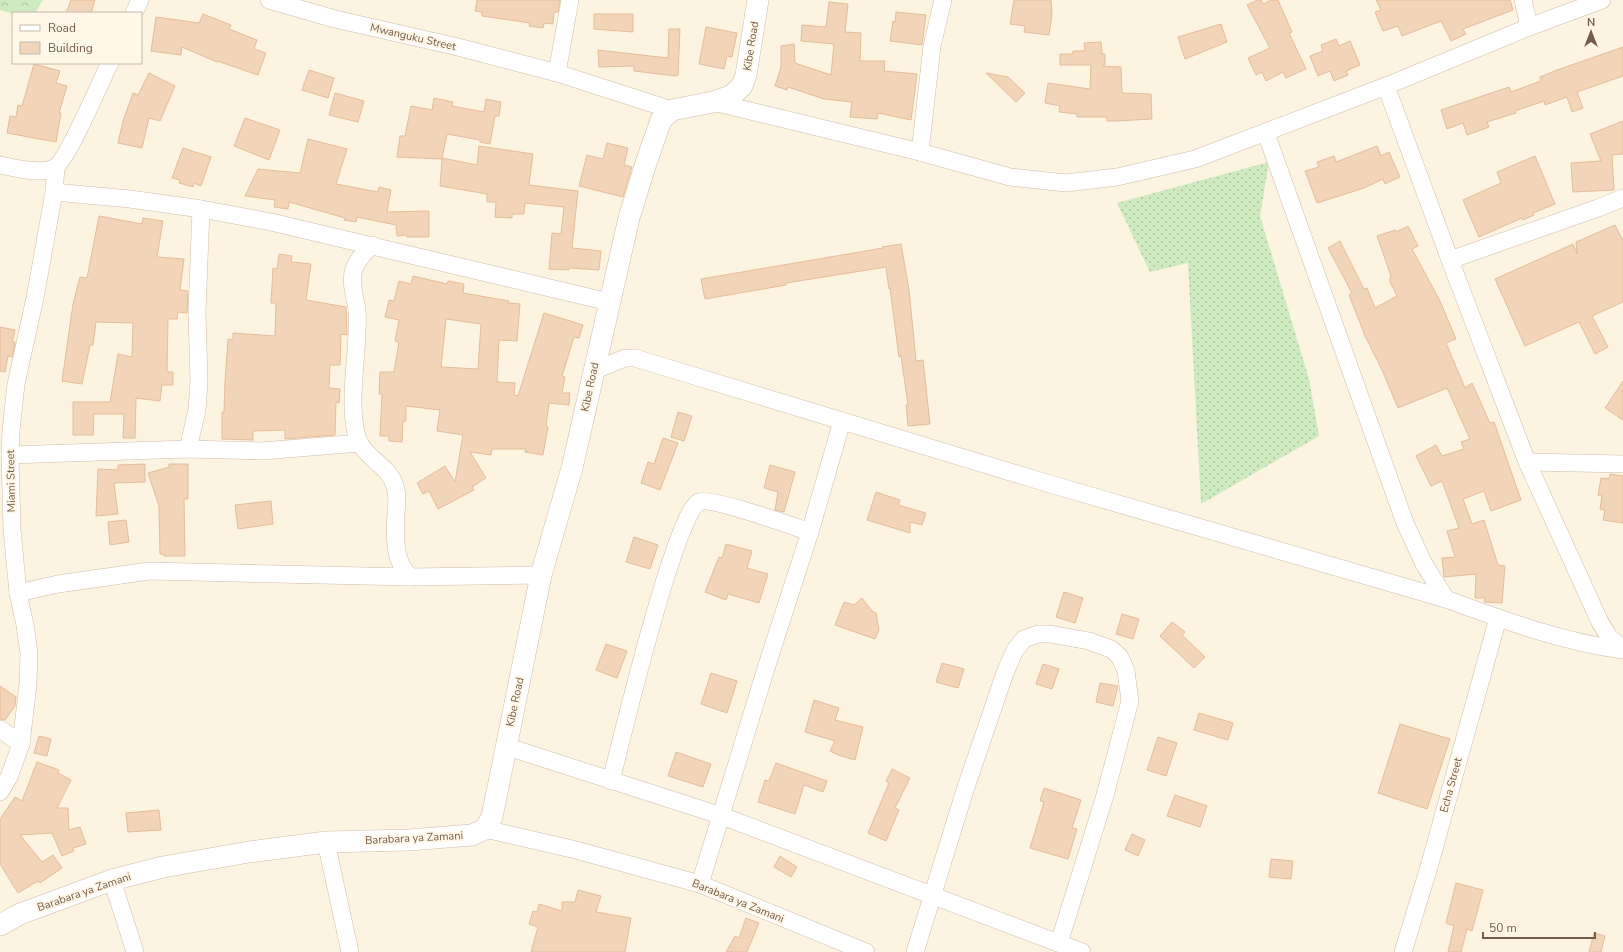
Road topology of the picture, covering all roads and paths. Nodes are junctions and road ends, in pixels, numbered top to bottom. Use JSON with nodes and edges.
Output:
{"nodes":[{"id":1,"x":140,"y":0,"type":"edge"},
{"id":2,"x":269,"y":0,"type":"edge"},
{"id":3,"x":570,"y":0,"type":"edge"},
{"id":4,"x":758,"y":0,"type":"edge"},
{"id":5,"x":943,"y":0,"type":"edge"},
{"id":6,"x":1523,"y":0,"type":"edge"},
{"id":7,"x":1602,"y":0,"type":"edge"},
{"id":8,"x":134,"y":12,"type":"edge"},
{"id":9,"x":1529,"y":27,"type":"junction"},
{"id":10,"x":110,"y":64,"type":"edge"},
{"id":11,"x":557,"y":72,"type":"junction"},
{"id":12,"x":1386,"y":86,"type":"junction"},
{"id":13,"x":713,"y":102,"type":"junction"},
{"id":14,"x":672,"y":110,"type":"junction"},
{"id":15,"x":1266,"y":133,"type":"junction"},
{"id":16,"x":920,"y":152,"type":"junction"},
{"id":17,"x":0,"y":165,"type":"edge"},
{"id":18,"x":56,"y":168,"type":"junction"},
{"id":19,"x":54,"y":192,"type":"junction"},
{"id":20,"x":1623,"y":198,"type":"edge"},
{"id":21,"x":201,"y":209,"type":"junction"},
{"id":22,"x":372,"y":245,"type":"junction"},
{"id":23,"x":1450,"y":260,"type":"junction"},
{"id":24,"x":609,"y":302,"type":"junction"},
{"id":25,"x":593,"y":371,"type":"junction"},
{"id":26,"x":842,"y":421,"type":"junction"},
{"id":27,"x":5,"y":430,"type":"edge"},
{"id":28,"x":360,"y":443,"type":"junction"},
{"id":29,"x":188,"y":449,"type":"junction"},
{"id":30,"x":10,"y":455,"type":"junction"},
{"id":31,"x":1527,"y":462,"type":"junction"},
{"id":32,"x":1623,"y":464,"type":"edge"},
{"id":33,"x":810,"y":532,"type":"junction"},
{"id":34,"x":541,"y":575,"type":"junction"},
{"id":35,"x":410,"y":577,"type":"junction"},
{"id":36,"x":18,"y":593,"type":"junction"},
{"id":37,"x":1446,"y":599,"type":"junction"},
{"id":38,"x":1498,"y":618,"type":"junction"},
{"id":39,"x":1623,"y":650,"type":"edge"},
{"id":40,"x":0,"y":729,"type":"edge"},
{"id":41,"x":21,"y":744,"type":"junction"},
{"id":42,"x":505,"y":746,"type":"junction"},
{"id":43,"x":611,"y":780,"type":"junction"},
{"id":44,"x":0,"y":792,"type":"edge"},
{"id":45,"x":722,"y":816,"type":"junction"},
{"id":46,"x":485,"y":829,"type":"junction"},
{"id":47,"x":326,"y":842,"type":"junction"},
{"id":48,"x":112,"y":880,"type":"junction"},
{"id":49,"x":700,"y":884,"type":"junction"},
{"id":50,"x":933,"y":895,"type":"junction"},
{"id":51,"x":0,"y":925,"type":"edge"},
{"id":52,"x":1059,"y":943,"type":"junction"},
{"id":53,"x":135,"y":952,"type":"edge"},
{"id":54,"x":350,"y":952,"type":"edge"},
{"id":55,"x":866,"y":952,"type":"edge"},
{"id":56,"x":915,"y":952,"type":"edge"},
{"id":57,"x":1082,"y":952,"type":"edge"},
{"id":58,"x":1403,"y":952,"type":"edge"}],
"edges":[{"from":1,"to":8,"type":"street"},
{"from":2,"to":11,"type":"street","name":"Mwanguku Street"},
{"from":3,"to":11,"type":"street"},
{"from":4,"to":13,"type":"street","name":"Kibe Road"},
{"from":5,"to":16,"type":"street"},
{"from":6,"to":9,"type":"street"},
{"from":7,"to":9,"type":"street"},
{"from":9,"to":12,"type":"street"},
{"from":10,"to":18,"type":"street"},
{"from":11,"to":14,"type":"street","name":"Mwanguku Street"},
{"from":12,"to":15,"type":"street"},
{"from":12,"to":23,"type":"street"},
{"from":13,"to":14,"type":"street","name":"Kibe Road"},
{"from":13,"to":16,"type":"street"},
{"from":14,"to":24,"type":"street","name":"Kibe Road"},
{"from":15,"to":16,"type":"street"},
{"from":15,"to":37,"type":"street"},
{"from":17,"to":18,"type":"street"},
{"from":18,"to":19,"type":"street","name":"Miami Street"},
{"from":19,"to":21,"type":"street"},
{"from":19,"to":27,"type":"street","name":"Miami Street"},
{"from":20,"to":23,"type":"street"},
{"from":21,"to":22,"type":"street"},
{"from":21,"to":29,"type":"street"},
{"from":22,"to":24,"type":"street"},
{"from":22,"to":28,"type":"street"},
{"from":23,"to":31,"type":"street"},
{"from":24,"to":25,"type":"street","name":"Kibe Road"},
{"from":25,"to":26,"type":"street"},
{"from":25,"to":34,"type":"street","name":"Kibe Road"},
{"from":26,"to":33,"type":"street"},
{"from":26,"to":37,"type":"street"},
{"from":27,"to":30,"type":"street","name":"Miami Street"},
{"from":28,"to":29,"type":"street"},
{"from":28,"to":35,"type":"street"},
{"from":29,"to":30,"type":"street"},
{"from":30,"to":36,"type":"street","name":"Miami Street"},
{"from":31,"to":32,"type":"street"},
{"from":31,"to":39,"type":"street"},
{"from":33,"to":43,"type":"street"},
{"from":33,"to":45,"type":"street"},
{"from":34,"to":35,"type":"street"},
{"from":34,"to":42,"type":"street","name":"Kibe Road"},
{"from":35,"to":36,"type":"street"},
{"from":36,"to":41,"type":"street","name":"Miami Street"},
{"from":37,"to":38,"type":"street"},
{"from":38,"to":39,"type":"street"},
{"from":38,"to":58,"type":"street","name":"Echa Street"},
{"from":40,"to":41,"type":"street"},
{"from":41,"to":44,"type":"street","name":"Miami Street"},
{"from":42,"to":43,"type":"street"},
{"from":42,"to":46,"type":"street","name":"Kibe Road"},
{"from":43,"to":45,"type":"street"},
{"from":45,"to":49,"type":"street"},
{"from":45,"to":50,"type":"street"},
{"from":46,"to":47,"type":"street","name":"Barabara ya Zamani"},
{"from":46,"to":49,"type":"street","name":"Barabara ya Zamani"},
{"from":47,"to":48,"type":"street","name":"Barabara ya Zamani"},
{"from":47,"to":54,"type":"street"},
{"from":48,"to":51,"type":"street","name":"Barabara ya Zamani"},
{"from":48,"to":53,"type":"street"},
{"from":49,"to":55,"type":"street","name":"Barabara ya Zamani"},
{"from":50,"to":52,"type":"street"},
{"from":50,"to":52,"type":"street"},
{"from":50,"to":56,"type":"street"},
{"from":52,"to":57,"type":"street"}]}
